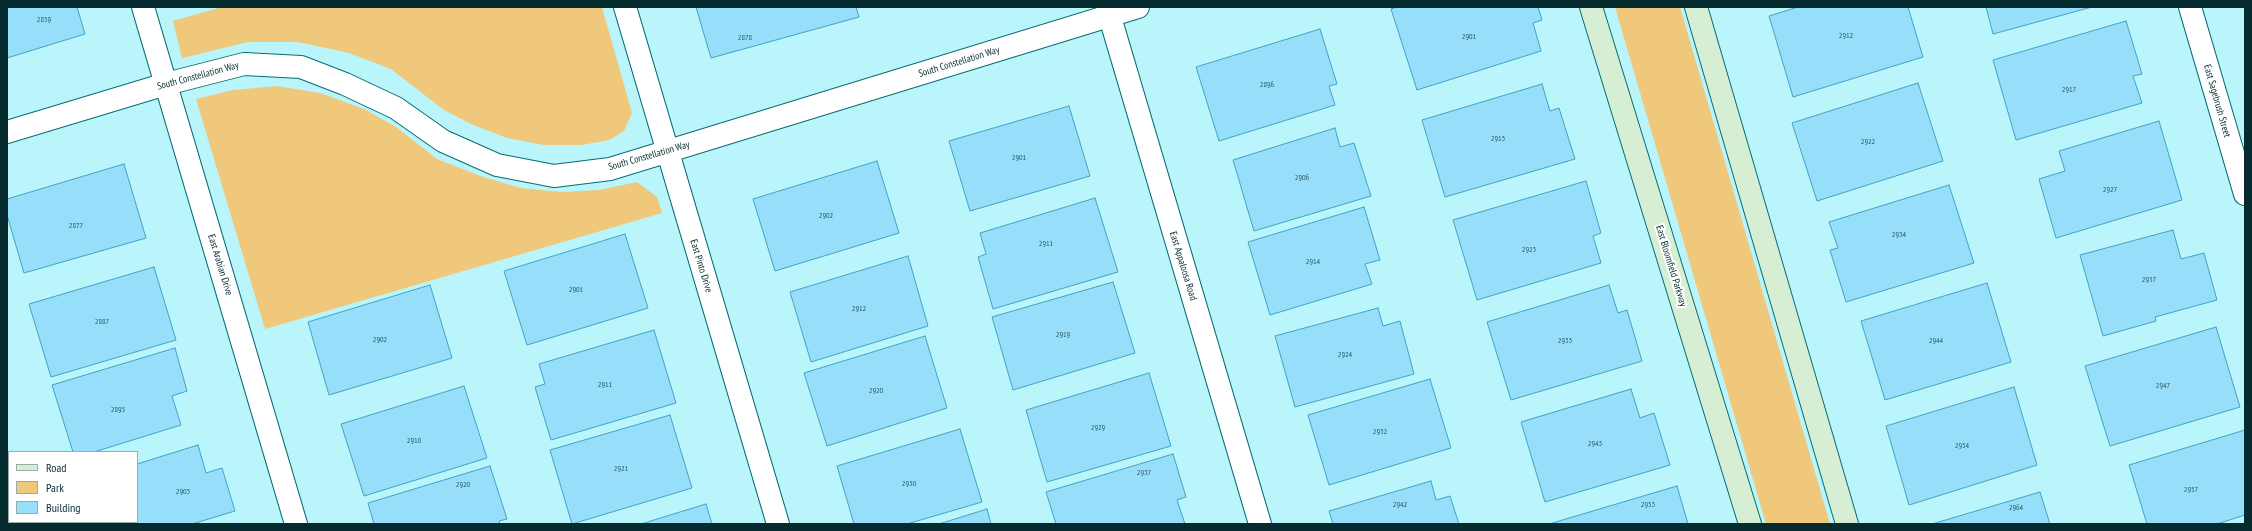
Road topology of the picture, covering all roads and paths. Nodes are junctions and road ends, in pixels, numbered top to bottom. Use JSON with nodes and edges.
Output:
{"nodes":[{"id":1,"x":143,"y":7,"type":"edge"},
{"id":2,"x":624,"y":7,"type":"edge"},
{"id":3,"x":1138,"y":7,"type":"edge"},
{"id":4,"x":1592,"y":7,"type":"edge"},
{"id":5,"x":1696,"y":7,"type":"edge"},
{"id":6,"x":2190,"y":7,"type":"edge"},
{"id":7,"x":1108,"y":11,"type":"edge"},
{"id":8,"x":166,"y":84,"type":"junction"},
{"id":9,"x":7,"y":132,"type":"edge"},
{"id":10,"x":667,"y":151,"type":"junction"},
{"id":11,"x":2245,"y":194,"type":"edge"},
{"id":12,"x":296,"y":524,"type":"edge"},
{"id":13,"x":778,"y":524,"type":"edge"},
{"id":14,"x":1260,"y":524,"type":"edge"},
{"id":15,"x":1750,"y":524,"type":"edge"},
{"id":16,"x":1847,"y":524,"type":"edge"}],
"edges":[{"from":1,"to":8,"type":"street","name":"East Arabian Drive"},
{"from":2,"to":10,"type":"street","name":"East Pinto Drive"},
{"from":3,"to":7,"type":"street","name":"South Constellation Way"},
{"from":4,"to":15,"type":"street","name":"East Bloomfield Parkway"},
{"from":5,"to":16,"type":"street"},
{"from":6,"to":11,"type":"street","name":"East Sagebrush Street"},
{"from":7,"to":10,"type":"street","name":"South Constellation Way"},
{"from":7,"to":14,"type":"street","name":"East Appaloosa Road"},
{"from":8,"to":9,"type":"street","name":"South Constellation Way"},
{"from":8,"to":10,"type":"street","name":"South Constellation Way"},
{"from":8,"to":12,"type":"street","name":"East Arabian Drive"},
{"from":10,"to":13,"type":"street","name":"East Pinto Drive"}]}
